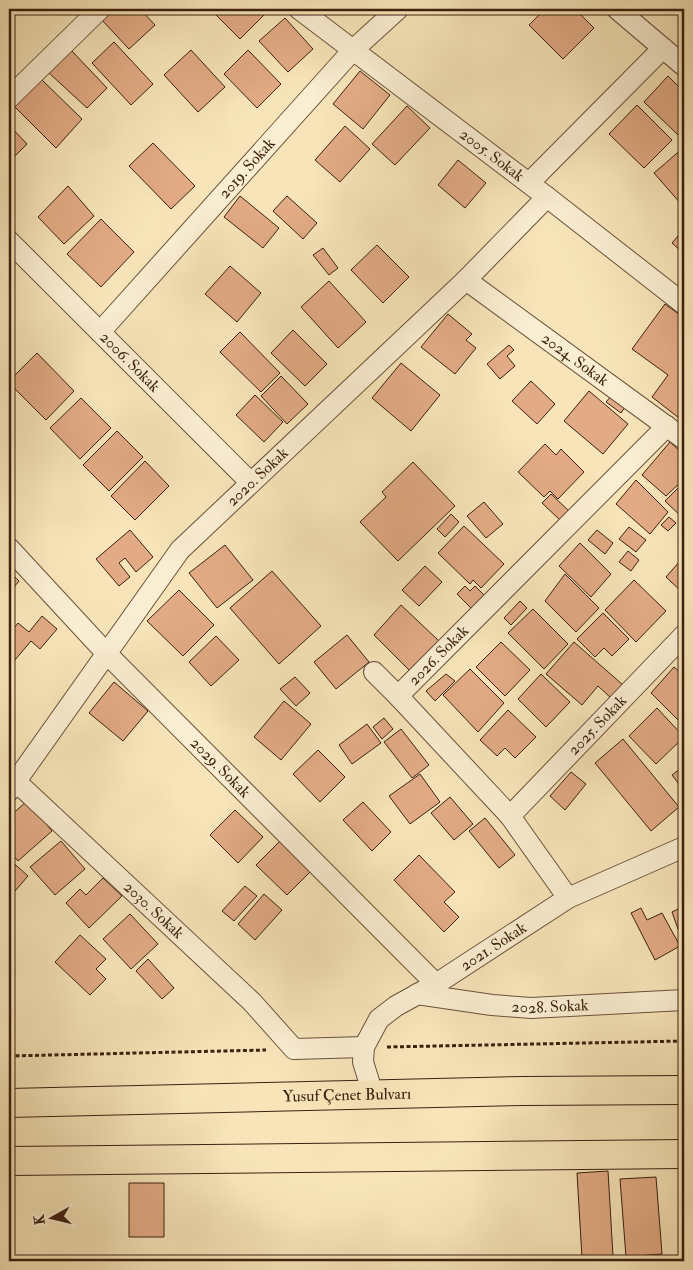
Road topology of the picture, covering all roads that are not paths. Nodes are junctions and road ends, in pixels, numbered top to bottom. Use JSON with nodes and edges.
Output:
{"nodes":[{"id":1,"x":100,"y":9,"type":"edge"},
{"id":2,"x":299,"y":9,"type":"edge"},
{"id":3,"x":398,"y":9,"type":"edge"},
{"id":4,"x":617,"y":9,"type":"edge"},
{"id":5,"x":662,"y":48,"type":"junction"},
{"id":6,"x":353,"y":50,"type":"junction"},
{"id":7,"x":684,"y":66,"type":"edge"},
{"id":8,"x":9,"y":98,"type":"edge"},
{"id":9,"x":529,"y":183,"type":"junction"},
{"id":10,"x":547,"y":197,"type":"junction"},
{"id":11,"x":9,"y":241,"type":"edge"},
{"id":12,"x":466,"y":280,"type":"junction"},
{"id":13,"x":684,"y":304,"type":"edge"},
{"id":14,"x":100,"y":332,"type":"junction"},
{"id":15,"x":666,"y":426,"type":"junction"},
{"id":16,"x":684,"y":439,"type":"edge"},
{"id":17,"x":251,"y":483,"type":"junction"},
{"id":18,"x":9,"y":548,"type":"edge"},
{"id":19,"x":684,"y":635,"type":"edge"},
{"id":20,"x":107,"y":654,"type":"junction"},
{"id":21,"x":374,"y":672,"type":"dead end"},
{"id":22,"x":398,"y":696,"type":"junction"},
{"id":23,"x":11,"y":783,"type":"edge"},
{"id":24,"x":510,"y":816,"type":"junction"},
{"id":25,"x":684,"y":847,"type":"edge"},
{"id":26,"x":568,"y":898,"type":"junction"},
{"id":27,"x":436,"y":984,"type":"junction"},
{"id":28,"x":417,"y":994,"type":"junction"},
{"id":29,"x":684,"y":1000,"type":"edge"},
{"id":30,"x":364,"y":1047,"type":"junction"},
{"id":31,"x":684,"y":1090,"type":"edge"},
{"id":32,"x":373,"y":1094,"type":"junction"},
{"id":33,"x":9,"y":1103,"type":"edge"},
{"id":34,"x":684,"y":1154,"type":"edge"},
{"id":35,"x":9,"y":1160,"type":"edge"}],
"edges":[{"from":1,"to":8,"type":"street"},
{"from":2,"to":6,"type":"street","name":"2005. Sokak"},
{"from":3,"to":6,"type":"street","name":"2019. Sokak"},
{"from":4,"to":5,"type":"street"},
{"from":5,"to":7,"type":"street"},
{"from":5,"to":9,"type":"street"},
{"from":6,"to":9,"type":"street","name":"2005. Sokak"},
{"from":6,"to":14,"type":"street","name":"2019. Sokak"},
{"from":9,"to":10,"type":"street","name":"2005. Sokak"},
{"from":10,"to":12,"type":"street","name":"2020. Sokak"},
{"from":10,"to":13,"type":"street","name":"2005. Sokak"},
{"from":11,"to":14,"type":"street","name":"2006. Sokak"},
{"from":12,"to":15,"type":"street","name":"2024. Sokak"},
{"from":12,"to":17,"type":"street","name":"2020. Sokak"},
{"from":14,"to":17,"type":"street","name":"2006. Sokak"},
{"from":15,"to":16,"type":"street","name":"2024. Sokak"},
{"from":15,"to":22,"type":"street","name":"2026. Sokak"},
{"from":17,"to":20,"type":"street","name":"2020. Sokak"},
{"from":18,"to":20,"type":"street","name":"2029. Sokak"},
{"from":19,"to":24,"type":"street","name":"2025. Sokak"},
{"from":20,"to":23,"type":"street","name":"2020. Sokak"},
{"from":20,"to":27,"type":"street","name":"2029. Sokak"},
{"from":21,"to":22,"type":"street"},
{"from":22,"to":24,"type":"street","name":"2026. Sokak"},
{"from":23,"to":30,"type":"street","name":"2030. Sokak"},
{"from":24,"to":26,"type":"street","name":"2026. Sokak"},
{"from":25,"to":26,"type":"street","name":"2021. Sokak"},
{"from":26,"to":27,"type":"street","name":"2021. Sokak"},
{"from":27,"to":28,"type":"street","name":"2021. Sokak"},
{"from":28,"to":29,"type":"street","name":"2028. Sokak"},
{"from":28,"to":30,"type":"street","name":"2021. Sokak"},
{"from":30,"to":32,"type":"street"},
{"from":31,"to":32,"type":"highway","name":"Yusuf Çenet Bulvarı"},
{"from":32,"to":33,"type":"highway","name":"Yusuf Çenet Bulvarı"},
{"from":34,"to":35,"type":"highway"}]}
